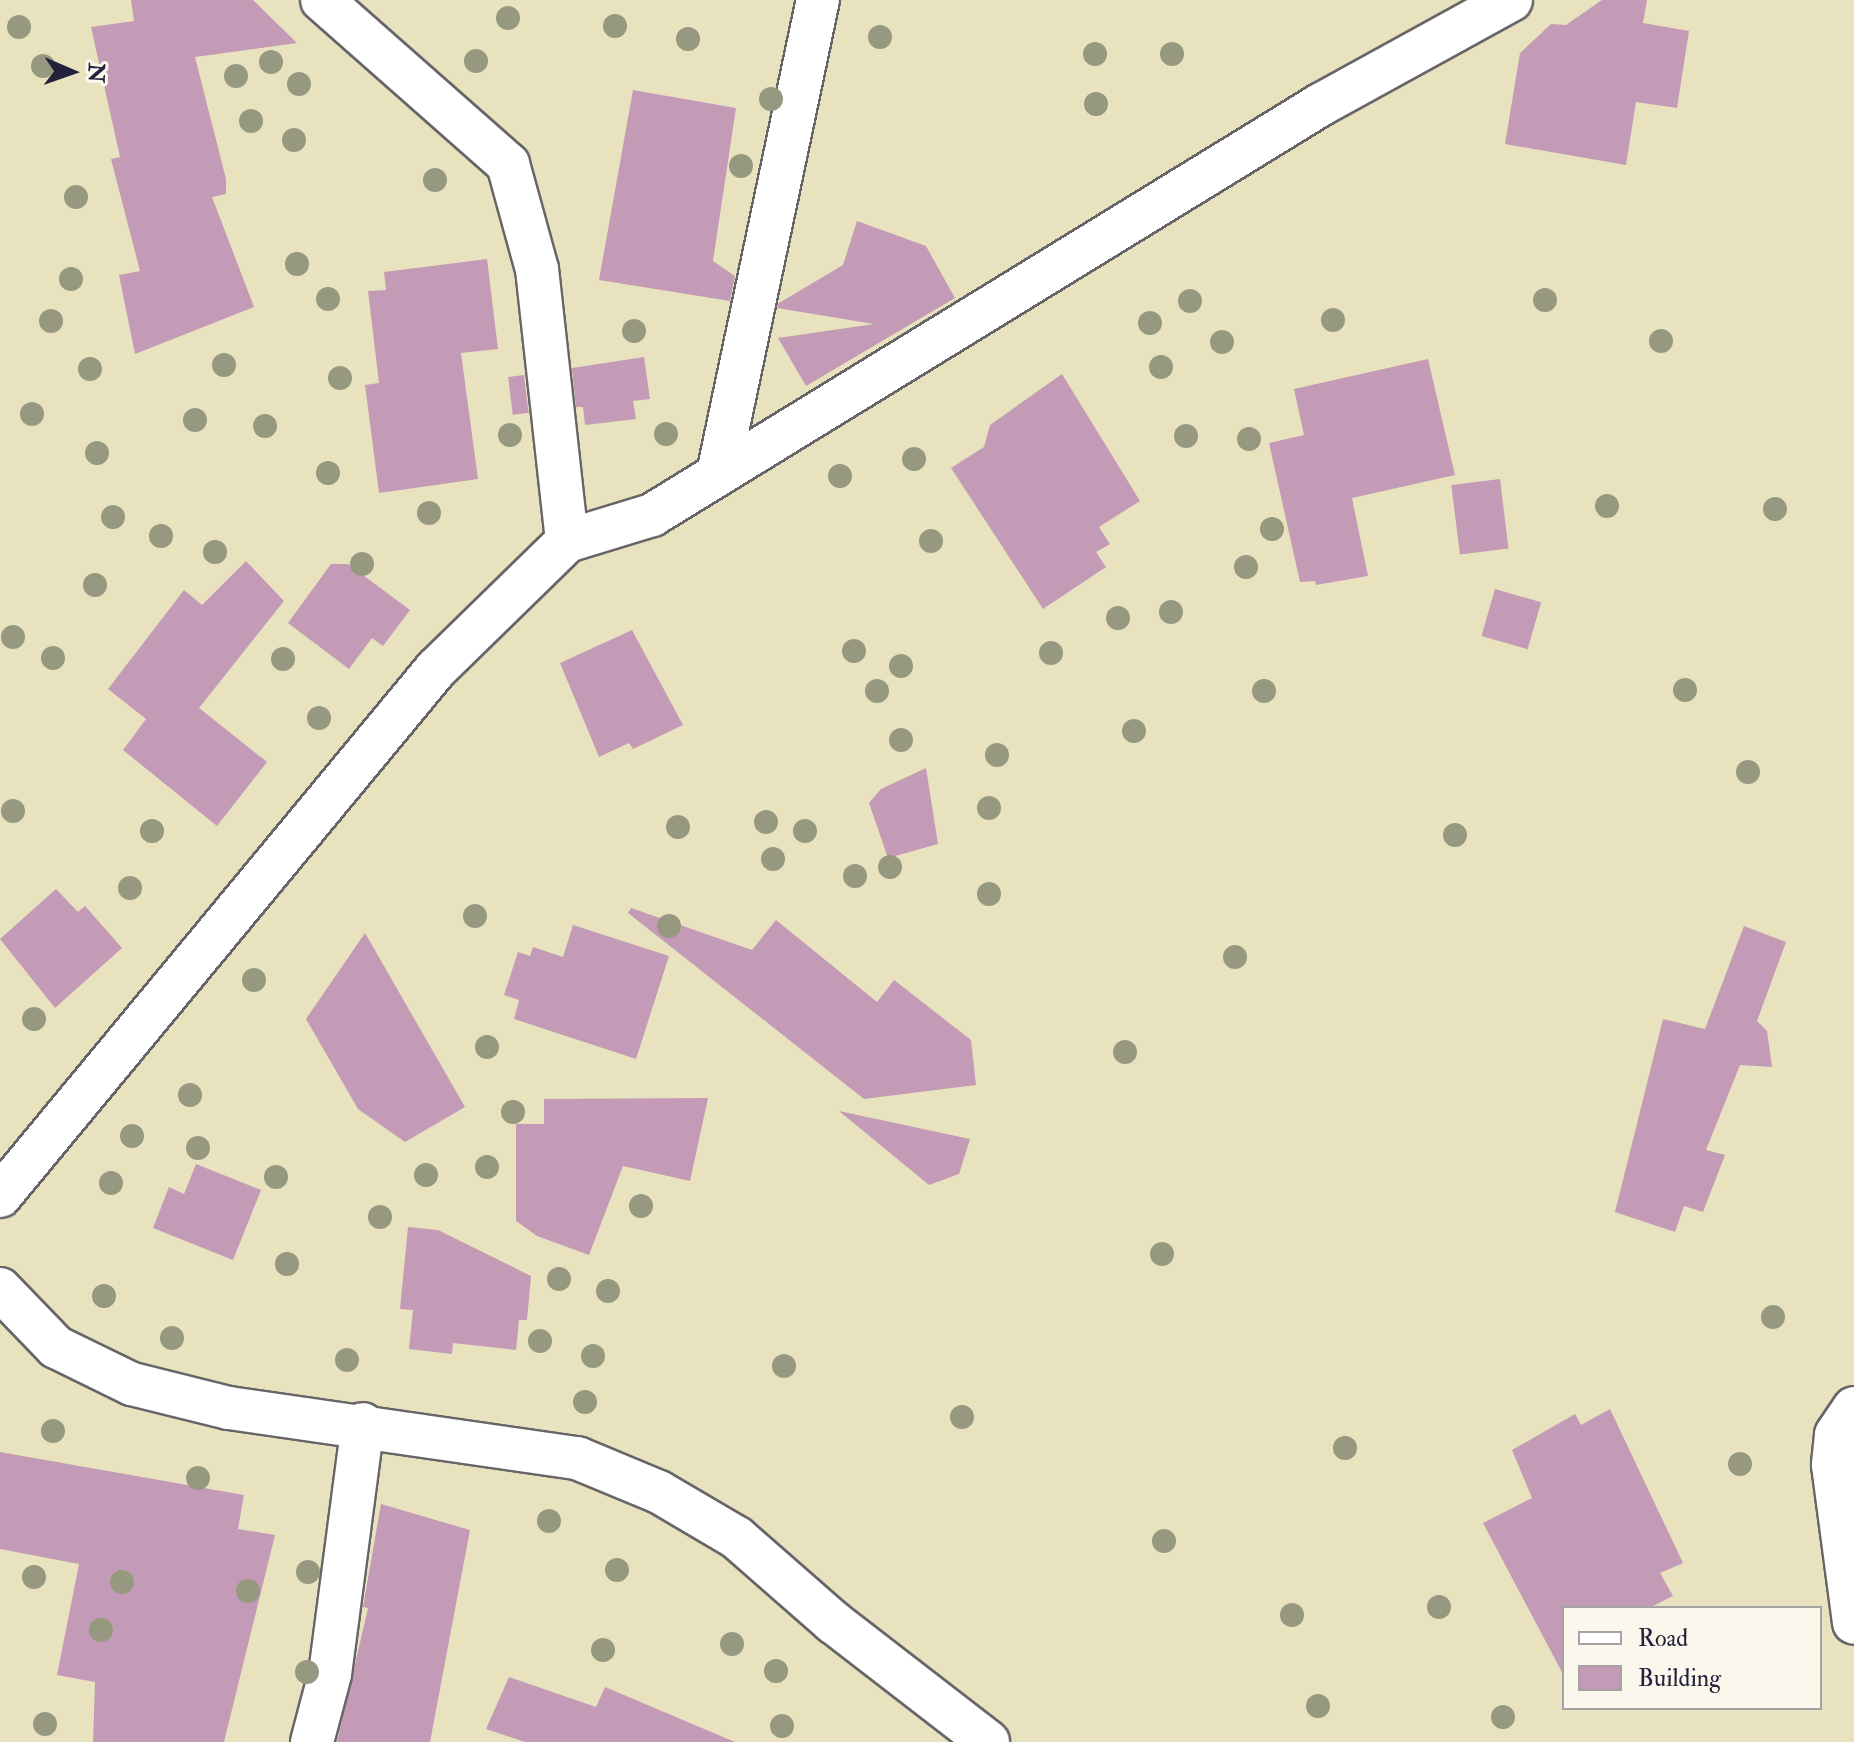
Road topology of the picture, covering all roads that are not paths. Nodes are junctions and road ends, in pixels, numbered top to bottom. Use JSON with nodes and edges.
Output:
{"nodes":[{"id":1,"x":322,"y":0,"type":"edge"},
{"id":2,"x":818,"y":0,"type":"edge"},
{"id":3,"x":1511,"y":0,"type":"edge"},
{"id":4,"x":718,"y":474,"type":"junction"},
{"id":5,"x":567,"y":541,"type":"junction"},
{"id":6,"x":0,"y":1196,"type":"edge"},
{"id":7,"x":0,"y":1289,"type":"edge"},
{"id":8,"x":1854,"y":1408,"type":"edge"},
{"id":9,"x":363,"y":1424,"type":"junction"},
{"id":10,"x":1854,"y":1623,"type":"edge"},
{"id":11,"x":312,"y":1742,"type":"edge"},
{"id":12,"x":988,"y":1742,"type":"edge"}],
"edges":[{"from":1,"to":5,"type":"street"},
{"from":2,"to":4,"type":"street"},
{"from":3,"to":4,"type":"street"},
{"from":4,"to":5,"type":"street"},
{"from":5,"to":6,"type":"street"},
{"from":7,"to":9,"type":"street"},
{"from":8,"to":10,"type":"street"},
{"from":9,"to":11,"type":"street"},
{"from":9,"to":12,"type":"street"}]}
